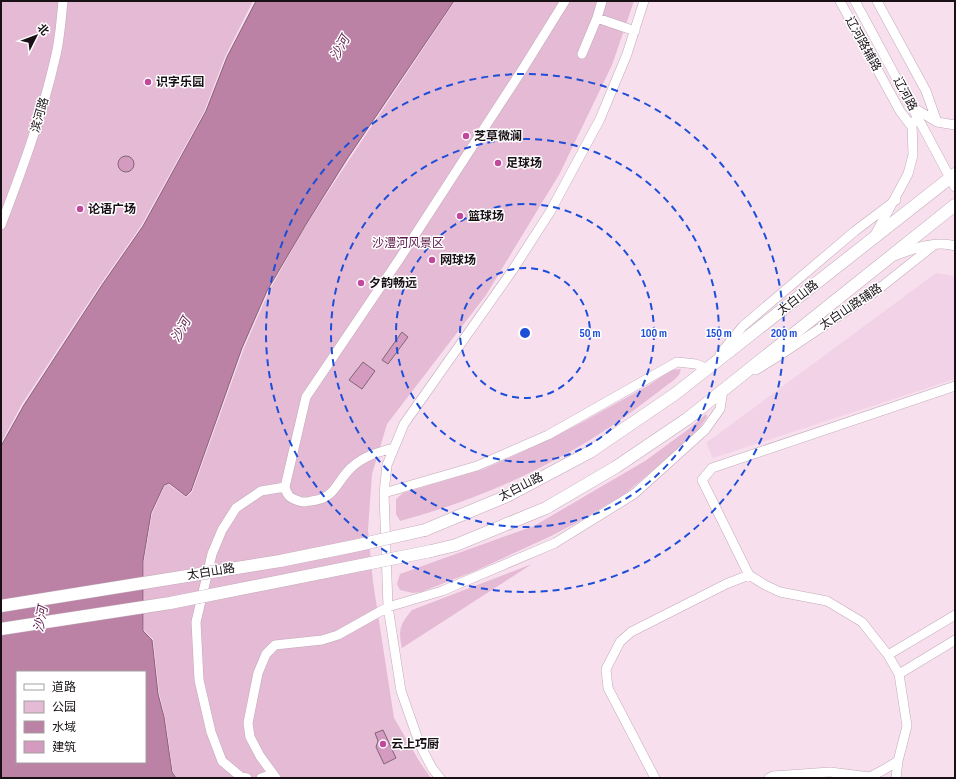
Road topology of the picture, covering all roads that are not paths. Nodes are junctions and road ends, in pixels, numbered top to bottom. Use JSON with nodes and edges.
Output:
{"nodes":[{"id":1,"x":63,"y":1,"type":"edge"},
{"id":2,"x":565,"y":1,"type":"edge"},
{"id":3,"x":602,"y":1,"type":"edge"},
{"id":4,"x":644,"y":1,"type":"edge"},
{"id":5,"x":840,"y":1,"type":"edge"},
{"id":6,"x":855,"y":1,"type":"edge"},
{"id":7,"x":877,"y":1,"type":"edge"},
{"id":8,"x":597,"y":18,"type":"junction"},
{"id":9,"x":635,"y":30,"type":"junction"},
{"id":10,"x":582,"y":54,"type":"dead end"},
{"id":11,"x":911,"y":105,"type":"junction"},
{"id":12,"x":937,"y":122,"type":"junction"},
{"id":13,"x":955,"y":125,"type":"edge"},
{"id":14,"x":912,"y":127,"type":"junction"},
{"id":15,"x":953,"y":180,"type":"edge"},
{"id":16,"x":896,"y":200,"type":"junction"},
{"id":17,"x":955,"y":205,"type":"edge"},
{"id":18,"x":1,"y":225,"type":"edge"},
{"id":19,"x":872,"y":240,"type":"junction"},
{"id":20,"x":934,"y":245,"type":"junction"},
{"id":21,"x":955,"y":246,"type":"edge"},
{"id":22,"x":889,"y":258,"type":"junction"},
{"id":23,"x":708,"y":369,"type":"junction"},
{"id":24,"x":955,"y":386,"type":"edge"},
{"id":25,"x":723,"y":390,"type":"junction"},
{"id":26,"x":394,"y":448,"type":"junction"},
{"id":27,"x":285,"y":487,"type":"junction"},
{"id":28,"x":384,"y":493,"type":"junction"},
{"id":29,"x":749,"y":575,"type":"junction"},
{"id":30,"x":1,"y":606,"type":"edge"},
{"id":31,"x":388,"y":607,"type":"junction"},
{"id":32,"x":955,"y":615,"type":"edge"},
{"id":33,"x":1,"y":629,"type":"edge"},
{"id":34,"x":955,"y":640,"type":"edge"},
{"id":35,"x":888,"y":655,"type":"junction"},
{"id":36,"x":899,"y":674,"type":"junction"},
{"id":37,"x":898,"y":761,"type":"junction"},
{"id":38,"x":274,"y":776,"type":"edge"},
{"id":39,"x":871,"y":777,"type":"edge"},
{"id":40,"x":247,"y":778,"type":"edge"},
{"id":41,"x":260,"y":778,"type":"edge"},
{"id":42,"x":440,"y":778,"type":"edge"},
{"id":43,"x":655,"y":778,"type":"edge"},
{"id":44,"x":769,"y":778,"type":"edge"},
{"id":45,"x":896,"y":778,"type":"edge"}],
"edges":[{"from":1,"to":18,"type":"street","name":"滨河路"},
{"from":2,"to":27,"type":"street"},
{"from":3,"to":8,"type":"street"},
{"from":4,"to":9,"type":"street"},
{"from":5,"to":14,"type":"street","name":"辽河路辅路"},
{"from":6,"to":11,"type":"street","name":"辽河路"},
{"from":7,"to":12,"type":"street"},
{"from":8,"to":9,"type":"street"},
{"from":8,"to":10,"type":"street"},
{"from":9,"to":26,"type":"street"},
{"from":11,"to":12,"type":"street"},
{"from":11,"to":14,"type":"street"},
{"from":11,"to":15,"type":"street","name":"辽河路"},
{"from":12,"to":13,"type":"street"},
{"from":14,"to":16,"type":"street"},
{"from":15,"to":19,"type":"main road","name":"太白山路"},
{"from":16,"to":19,"type":"street"},
{"from":16,"to":23,"type":"street"},
{"from":17,"to":22,"type":"main road","name":"太白山路"},
{"from":19,"to":23,"type":"main road","name":"太白山路"},
{"from":20,"to":21,"type":"street"},
{"from":20,"to":22,"type":"street"},
{"from":20,"to":25,"type":"street","name":"太白山路辅路"},
{"from":22,"to":25,"type":"main road","name":"太白山路"},
{"from":23,"to":28,"type":"street"},
{"from":23,"to":30,"type":"main road","name":"太白山路","bridge":true},
{"from":24,"to":29,"type":"street"},
{"from":25,"to":31,"type":"street"},
{"from":25,"to":33,"type":"main road","name":"太白山路","bridge":true},
{"from":26,"to":27,"type":"street"},
{"from":26,"to":28,"type":"street"},
{"from":27,"to":40,"type":"street"},
{"from":28,"to":31,"type":"street"},
{"from":29,"to":35,"type":"street"},
{"from":29,"to":43,"type":"street"},
{"from":31,"to":38,"type":"street"},
{"from":31,"to":42,"type":"street"},
{"from":32,"to":35,"type":"street"},
{"from":34,"to":36,"type":"street"},
{"from":35,"to":36,"type":"street"},
{"from":36,"to":37,"type":"street"},
{"from":37,"to":39,"type":"street"},
{"from":37,"to":45,"type":"street"},
{"from":38,"to":41,"type":"street"},
{"from":39,"to":44,"type":"street"}]}
